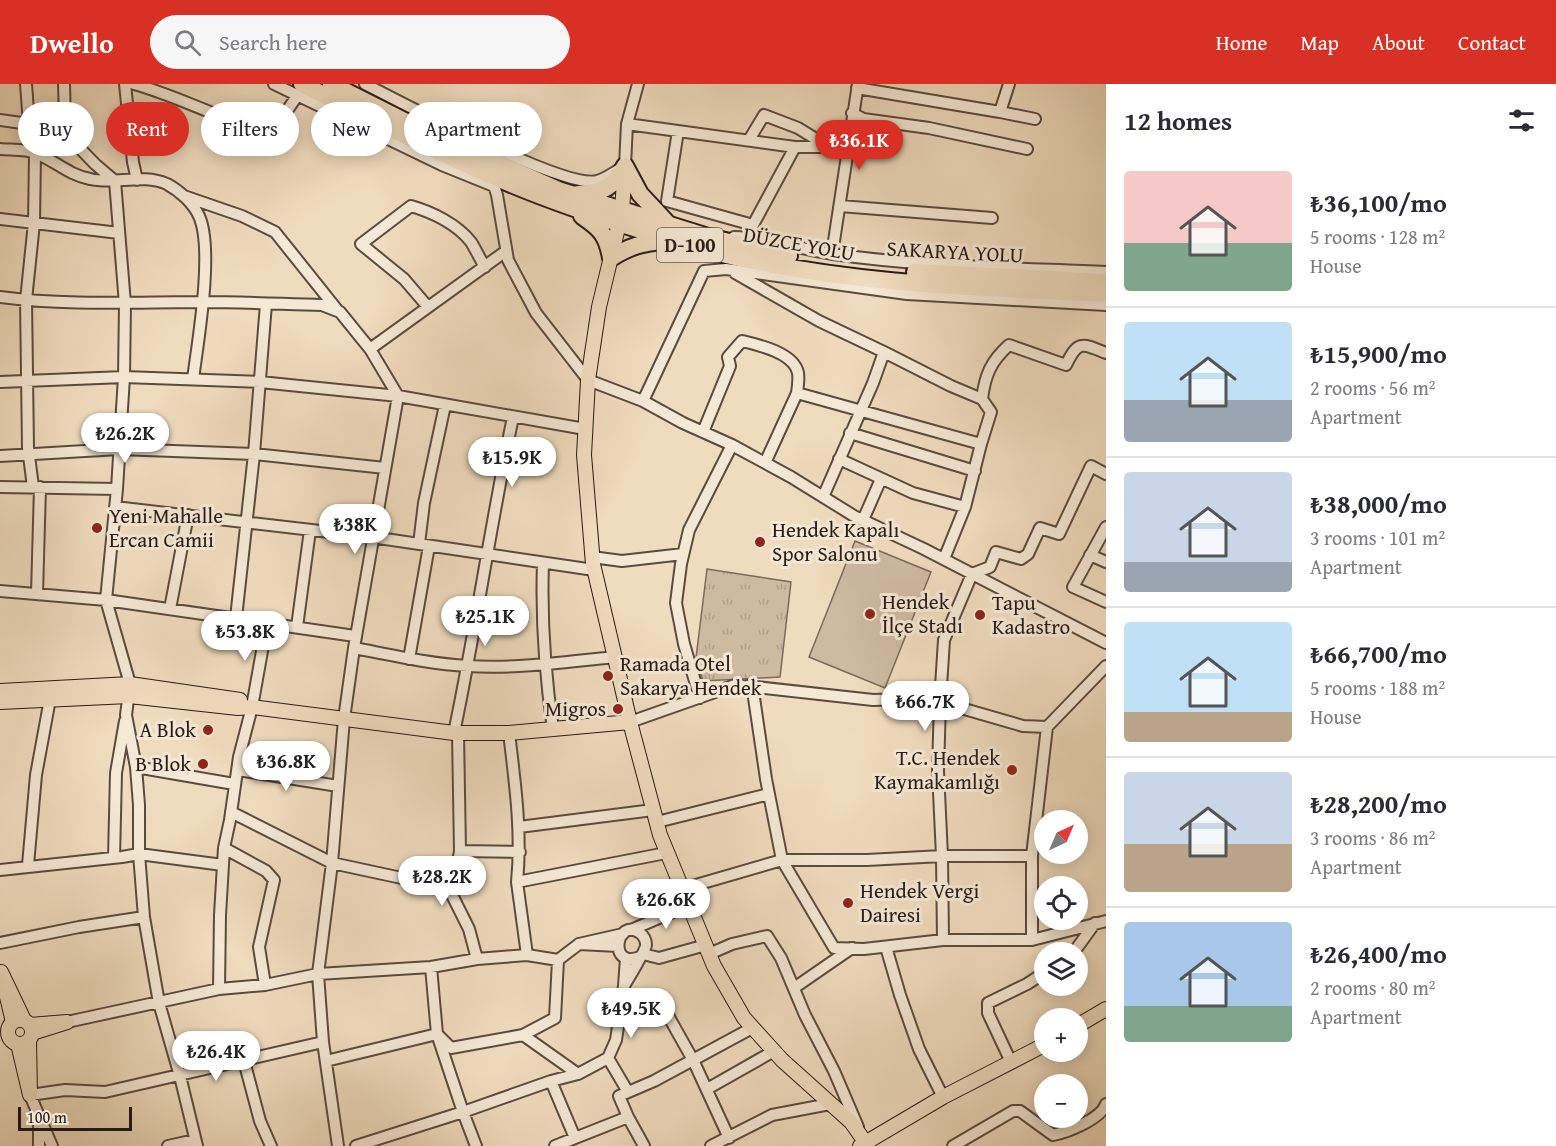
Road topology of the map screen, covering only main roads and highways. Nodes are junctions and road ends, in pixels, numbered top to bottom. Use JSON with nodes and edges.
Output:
{"nodes":[{"id":1,"x":332,"y":84,"type":"edge"},
{"id":2,"x":300,"y":90,"type":"edge"},
{"id":3,"x":625,"y":166,"type":"junction"},
{"id":4,"x":568,"y":199,"type":"junction"},
{"id":5,"x":621,"y":217,"type":"junction"},
{"id":6,"x":672,"y":232,"type":"junction"},
{"id":7,"x":610,"y":258,"type":"junction"},
{"id":8,"x":1106,"y":282,"type":"edge"},
{"id":9,"x":1106,"y":294,"type":"edge"},
{"id":10,"x":129,"y":690,"type":"junction"},
{"id":11,"x":0,"y":691,"type":"edge"},
{"id":12,"x":0,"y":702,"type":"edge"},
{"id":13,"x":630,"y":722,"type":"junction"},
{"id":14,"x":0,"y":970,"type":"edge"},
{"id":15,"x":1106,"y":1009,"type":"edge"},
{"id":16,"x":1088,"y":1020,"type":"edge"},
{"id":17,"x":67,"y":1022,"type":"road end"},
{"id":18,"x":16,"y":1032,"type":"edge"},
{"id":19,"x":1034,"y":1050,"type":"edge"},
{"id":20,"x":30,"y":1095,"type":"road end"},
{"id":21,"x":864,"y":1145,"type":"edge"}],
"edges":[{"from":1,"to":4,"type":"highway","number":"D-100"},
{"from":2,"to":4,"type":"highway","name":"DÜZCE YOLU","number":"D-100"},
{"from":3,"to":4,"type":"highway"},
{"from":3,"to":5,"type":"main road"},
{"from":3,"to":6,"type":"highway"},
{"from":4,"to":5,"type":"highway","name":"DÜZCE YOLU","number":"D-100"},
{"from":4,"to":7,"type":"highway"},
{"from":5,"to":6,"type":"highway","name":"DÜZCE YOLU","number":"D-100"},
{"from":5,"to":7,"type":"main road"},
{"from":6,"to":7,"type":"highway"},
{"from":6,"to":8,"type":"highway","name":"SAKARYA YOLU","number":"D-100"},
{"from":6,"to":9,"type":"highway","name":"DÜZCE YOLU","number":"D-100"},
{"from":7,"to":13,"type":"main road"},
{"from":10,"to":11,"type":"main road"},
{"from":10,"to":12,"type":"main road"},
{"from":10,"to":13,"type":"main road"},
{"from":13,"to":21,"type":"main road"},
{"from":14,"to":18,"type":"main road"},
{"from":15,"to":16,"type":"main road"},
{"from":17,"to":18,"type":"main road"},
{"from":18,"to":20,"type":"main road"},
{"from":19,"to":21,"type":"main road"}]}
